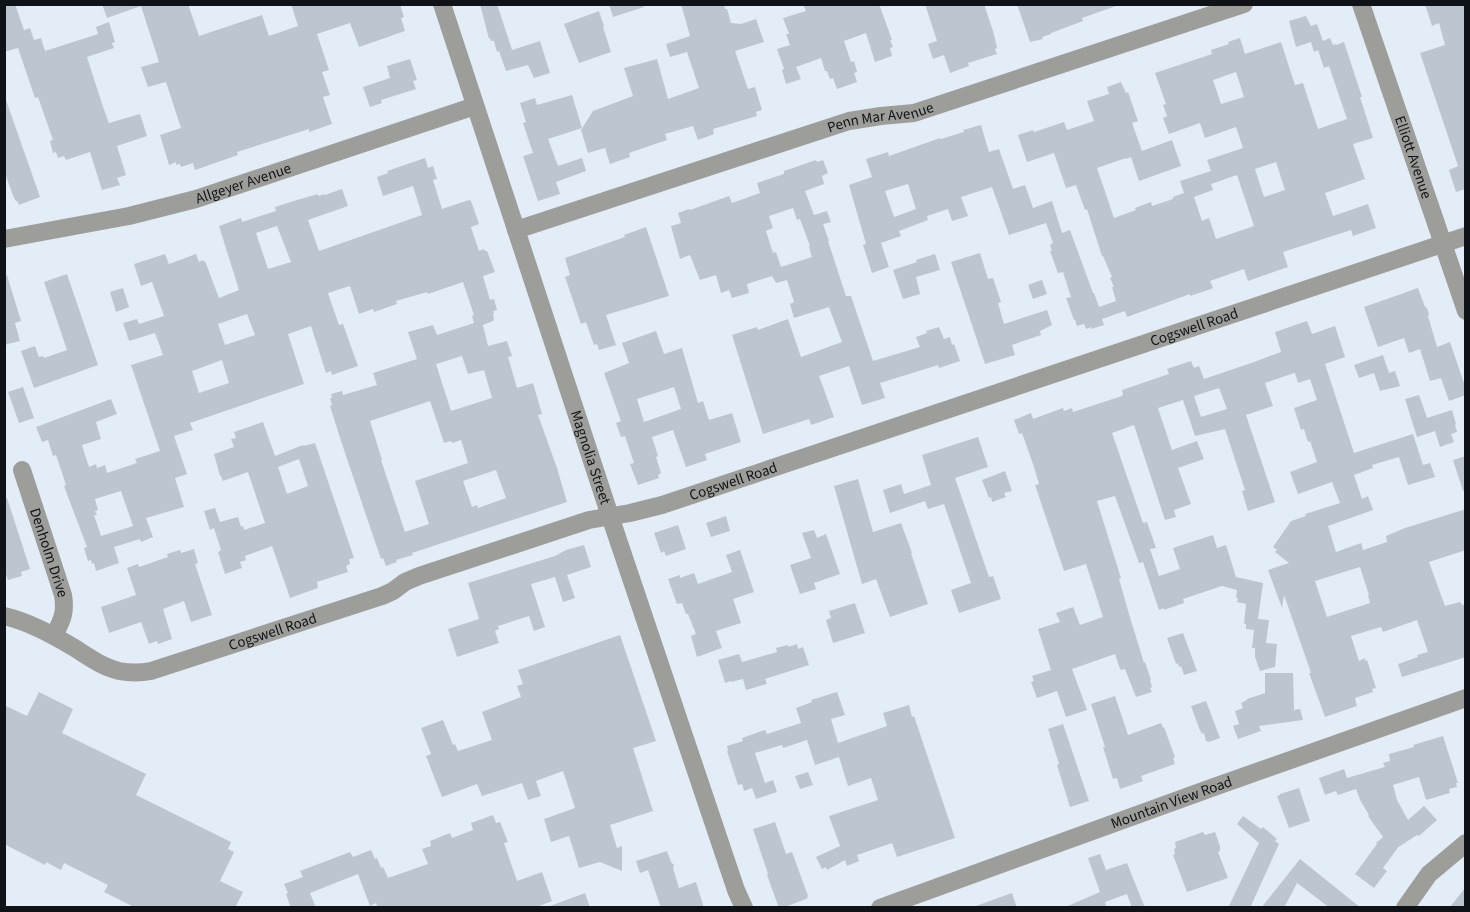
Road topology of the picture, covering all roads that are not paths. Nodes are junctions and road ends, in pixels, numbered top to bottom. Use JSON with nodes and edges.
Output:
{"nodes":[{"id":1,"x":442,"y":4,"type":"edge"},
{"id":2,"x":1244,"y":4,"type":"edge"},
{"id":3,"x":1362,"y":4,"type":"edge"},
{"id":4,"x":475,"y":106,"type":"junction"},
{"id":5,"x":516,"y":230,"type":"junction"},
{"id":6,"x":1466,"y":236,"type":"edge"},
{"id":7,"x":4,"y":239,"type":"edge"},
{"id":8,"x":1442,"y":244,"type":"junction"},
{"id":9,"x":1466,"y":311,"type":"edge"},
{"id":10,"x":22,"y":470,"type":"dead end"},
{"id":11,"x":610,"y":516,"type":"junction"},
{"id":12,"x":4,"y":616,"type":"edge"},
{"id":13,"x":54,"y":636,"type":"junction"},
{"id":14,"x":1466,"y":698,"type":"edge"},
{"id":15,"x":1466,"y":843,"type":"edge"},
{"id":16,"x":744,"y":908,"type":"edge"},
{"id":17,"x":880,"y":908,"type":"edge"},
{"id":18,"x":1404,"y":908,"type":"edge"}],
"edges":[{"from":1,"to":4,"type":"street","name":"Magnolia Street"},
{"from":2,"to":5,"type":"street","name":"Penn Mar Avenue"},
{"from":3,"to":8,"type":"street","name":"Elliott Avenue"},
{"from":4,"to":5,"type":"street","name":"Magnolia Street"},
{"from":4,"to":7,"type":"street","name":"Allgeyer Avenue"},
{"from":5,"to":11,"type":"street","name":"Magnolia Street"},
{"from":6,"to":8,"type":"street","name":"Cogswell Road"},
{"from":8,"to":9,"type":"street","name":"Elliott Avenue"},
{"from":8,"to":11,"type":"street","name":"Cogswell Road"},
{"from":10,"to":13,"type":"street","name":"Denholm Drive"},
{"from":11,"to":13,"type":"street","name":"Cogswell Road"},
{"from":11,"to":16,"type":"street","name":"Magnolia Street"},
{"from":12,"to":13,"type":"street","name":"Cogswell Road"},
{"from":14,"to":17,"type":"street","name":"Mountain View Road"},
{"from":15,"to":18,"type":"street"}]}
